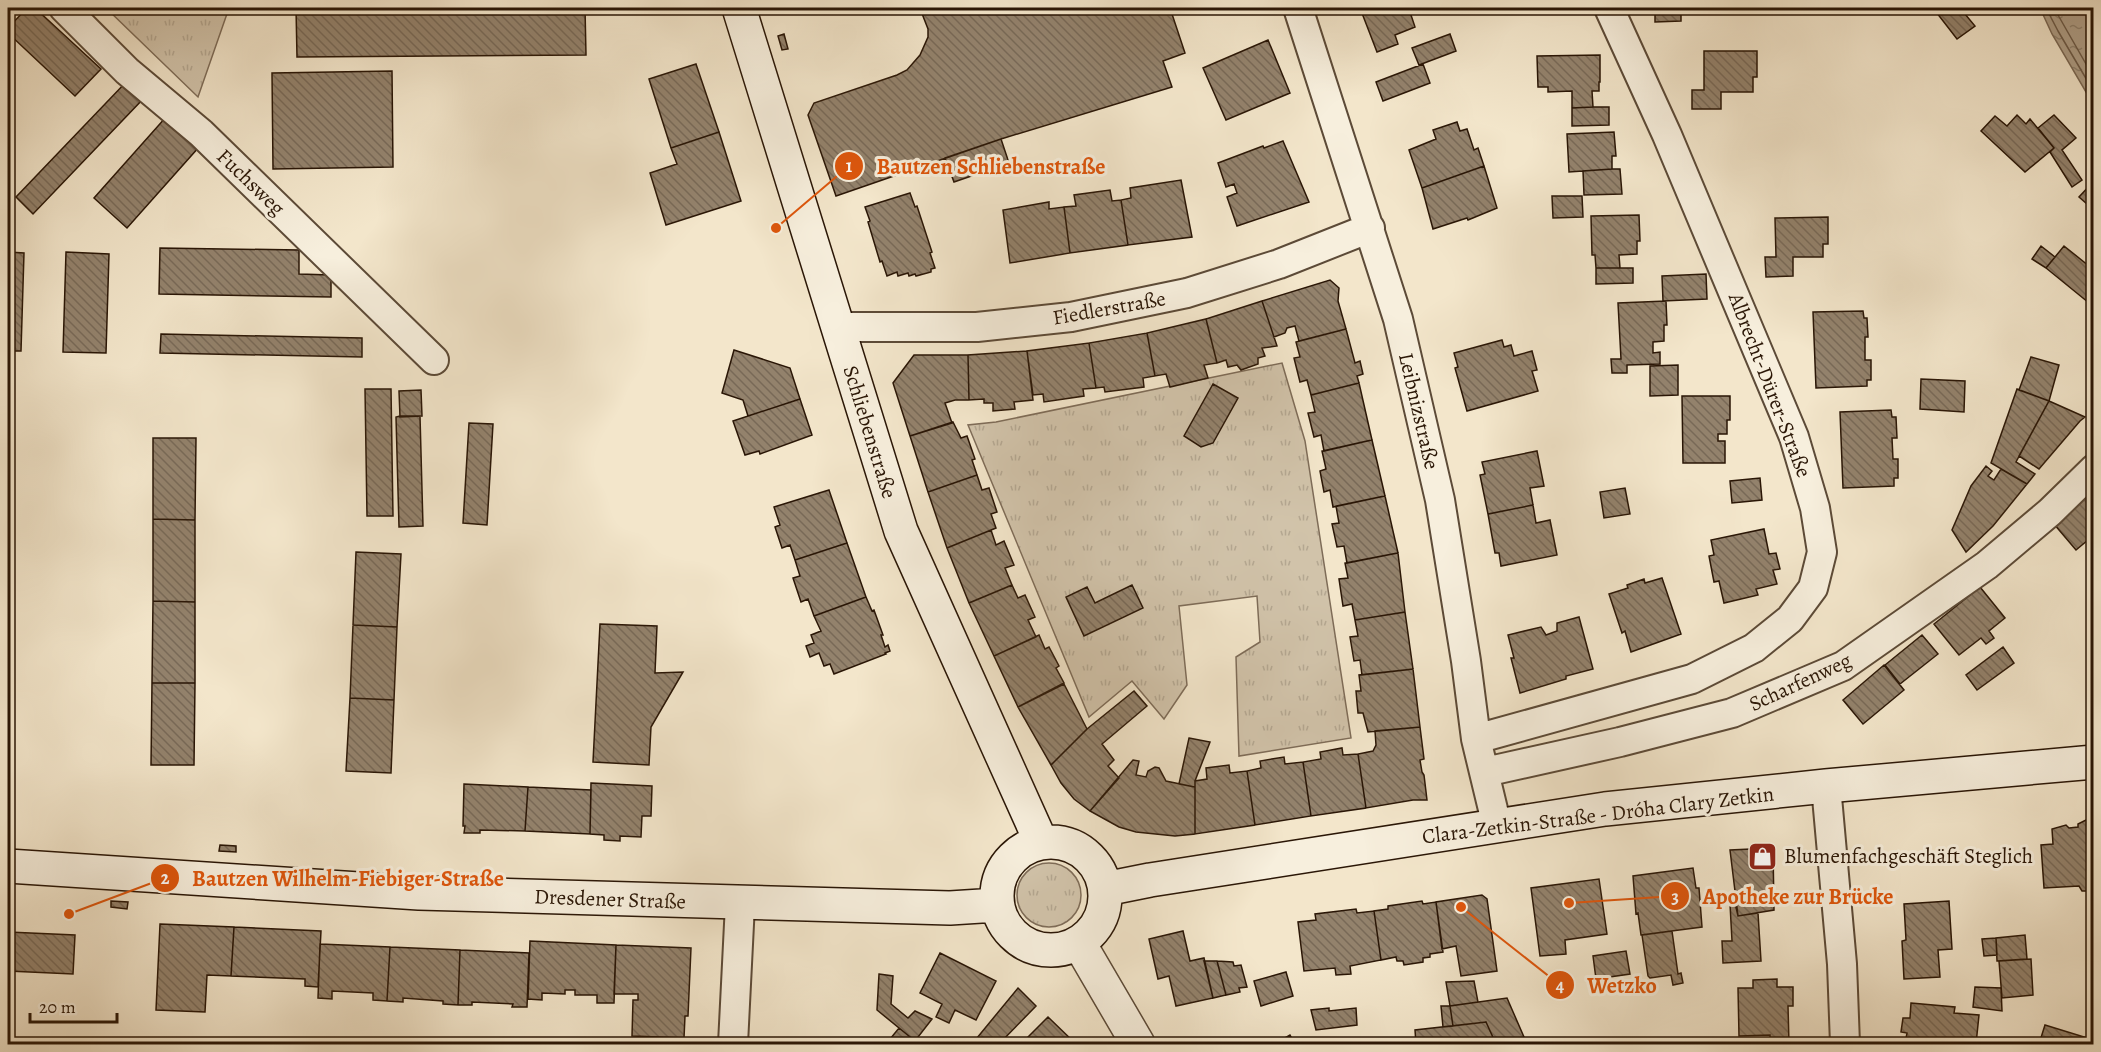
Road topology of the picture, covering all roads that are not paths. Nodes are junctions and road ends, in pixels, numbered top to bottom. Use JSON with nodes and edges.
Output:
{"nodes":[{"id":1,"x":64,"y":8,"type":"edge"},
{"id":2,"x":739,"y":8,"type":"edge"},
{"id":3,"x":1298,"y":8,"type":"edge"},
{"id":4,"x":1609,"y":8,"type":"edge"},
{"id":5,"x":1370,"y":228,"type":"junction"},
{"id":6,"x":837,"y":327,"type":"junction"},
{"id":7,"x":434,"y":360,"type":"dead end"},
{"id":8,"x":2094,"y":469,"type":"edge"},
{"id":9,"x":1476,"y":739,"type":"junction"},
{"id":10,"x":2094,"y":762,"type":"edge"},
{"id":11,"x":1485,"y":772,"type":"junction"},
{"id":12,"x":1826,"y":786,"type":"junction"},
{"id":13,"x":1497,"y":826,"type":"junction"},
{"id":14,"x":1041,"y":843,"type":"junction"},
{"id":15,"x":8,"y":866,"type":"edge"},
{"id":16,"x":1105,"y":889,"type":"junction"},
{"id":17,"x":740,"y":904,"type":"junction"},
{"id":18,"x":997,"y":905,"type":"junction"},
{"id":19,"x":1079,"y":943,"type":"junction"},
{"id":20,"x":733,"y":1044,"type":"edge"},
{"id":21,"x":1138,"y":1044,"type":"edge"},
{"id":22,"x":1845,"y":1044,"type":"edge"}],
"edges":[{"from":1,"to":7,"type":"street","name":"Fuchsweg"},
{"from":2,"to":6,"type":"main road","name":"Schliebenstraße"},
{"from":3,"to":5,"type":"street","name":"Leibnizstraße"},
{"from":4,"to":9,"type":"street","name":"Albrecht-Dürer-Straße"},
{"from":5,"to":6,"type":"street","name":"Fiedlerstraße"},
{"from":5,"to":9,"type":"street","name":"Leibnizstraße"},
{"from":6,"to":14,"type":"main road","name":"Schliebenstraße"},
{"from":8,"to":11,"type":"street","name":"Scharfenweg"},
{"from":9,"to":11,"type":"street","name":"Leibnizstraße"},
{"from":10,"to":12,"type":"main road","name":"Clara-Zetkin-Straße - Dróha Clary Zetkin"},
{"from":11,"to":13,"type":"street","name":"Leibnizstraße"},
{"from":12,"to":13,"type":"main road","name":"Clara-Zetkin-Straße - Dróha Clary Zetkin"},
{"from":12,"to":22,"type":"street"},
{"from":13,"to":16,"type":"main road","name":"Clara-Zetkin-Straße - Dróha Clary Zetkin"},
{"from":14,"to":16,"type":"main road"},
{"from":14,"to":18,"type":"main road"},
{"from":15,"to":17,"type":"main road","name":"Dresdener Straße"},
{"from":16,"to":19,"type":"main road"},
{"from":17,"to":18,"type":"main road","name":"Dresdener Straße"},
{"from":17,"to":20,"type":"street"},
{"from":18,"to":19,"type":"main road"},
{"from":19,"to":21,"type":"main road"}]}
